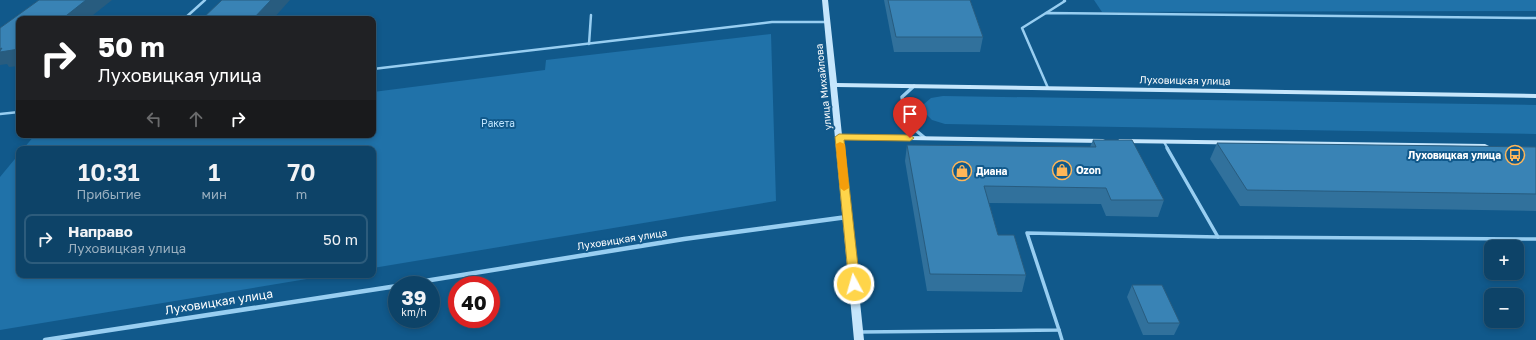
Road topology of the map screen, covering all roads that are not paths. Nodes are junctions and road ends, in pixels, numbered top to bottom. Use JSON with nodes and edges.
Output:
{"nodes":[{"id":1,"x":205,"y":0,"type":"edge"},
{"id":2,"x":825,"y":0,"type":"edge"},
{"id":3,"x":1064,"y":0,"type":"edge"},
{"id":4,"x":1046,"y":13,"type":"junction"},
{"id":5,"x":591,"y":15,"type":"dead end"},
{"id":6,"x":187,"y":16,"type":"edge"},
{"id":7,"x":1536,"y":18,"type":"edge"},
{"id":8,"x":828,"y":22,"type":"junction"},
{"id":9,"x":589,"y":44,"type":"junction"},
{"id":10,"x":376,"y":69,"type":"edge"},
{"id":11,"x":834,"y":85,"type":"junction"},
{"id":12,"x":914,"y":86,"type":"junction"},
{"id":13,"x":1048,"y":88,"type":"junction"},
{"id":14,"x":1536,"y":96,"type":"edge"},
{"id":15,"x":16,"y":112,"type":"edge"},
{"id":16,"x":0,"y":114,"type":"edge"},
{"id":17,"x":839,"y":137,"type":"junction"},
{"id":18,"x":925,"y":138,"type":"junction"},
{"id":19,"x":1164,"y":142,"type":"junction"},
{"id":20,"x":1491,"y":146,"type":"edge"},
{"id":21,"x":847,"y":217,"type":"junction"},
{"id":22,"x":1218,"y":237,"type":"junction"},
{"id":23,"x":1536,"y":240,"type":"edge"},
{"id":24,"x":440,"y":279,"type":"edge"},
{"id":25,"x":388,"y":287,"type":"edge"},
{"id":26,"x":1059,"y":330,"type":"junction"},
{"id":27,"x":859,"y":336,"type":"edge"},
{"id":28,"x":45,"y":340,"type":"edge"},
{"id":29,"x":1062,"y":340,"type":"edge"}],
"edges":[{"from":1,"to":6,"type":"lane"},
{"from":2,"to":8,"type":"street","name":"улица Михайлова"},
{"from":3,"to":4,"type":"lane"},
{"from":4,"to":7,"type":"lane"},
{"from":4,"to":13,"type":"lane"},
{"from":5,"to":9,"type":"lane"},
{"from":8,"to":9,"type":"lane"},
{"from":8,"to":11,"type":"street","name":"улица Михайлова"},
{"from":9,"to":10,"type":"lane"},
{"from":11,"to":12,"type":"street","name":"Луховицкая улица"},
{"from":11,"to":17,"type":"street","name":"улица Михайлова"},
{"from":12,"to":13,"type":"street","name":"Луховицкая улица"},
{"from":12,"to":18,"type":"street"},
{"from":13,"to":14,"type":"street","name":"Луховицкая улица"},
{"from":15,"to":16,"type":"lane"},
{"from":17,"to":18,"type":"street"},
{"from":17,"to":21,"type":"street","name":"улица Михайлова"},
{"from":18,"to":19,"type":"street"},
{"from":19,"to":20,"type":"street"},
{"from":19,"to":22,"type":"lane"},
{"from":21,"to":24,"type":"street","name":"Луховицкая улица"},
{"from":21,"to":27,"type":"street","name":"улица Михайлова"},
{"from":22,"to":23,"type":"lane"},
{"from":22,"to":26,"type":"lane"},
{"from":25,"to":28,"type":"street","name":"Луховицкая улица"},
{"from":26,"to":27,"type":"lane"},
{"from":26,"to":29,"type":"lane"}]}
